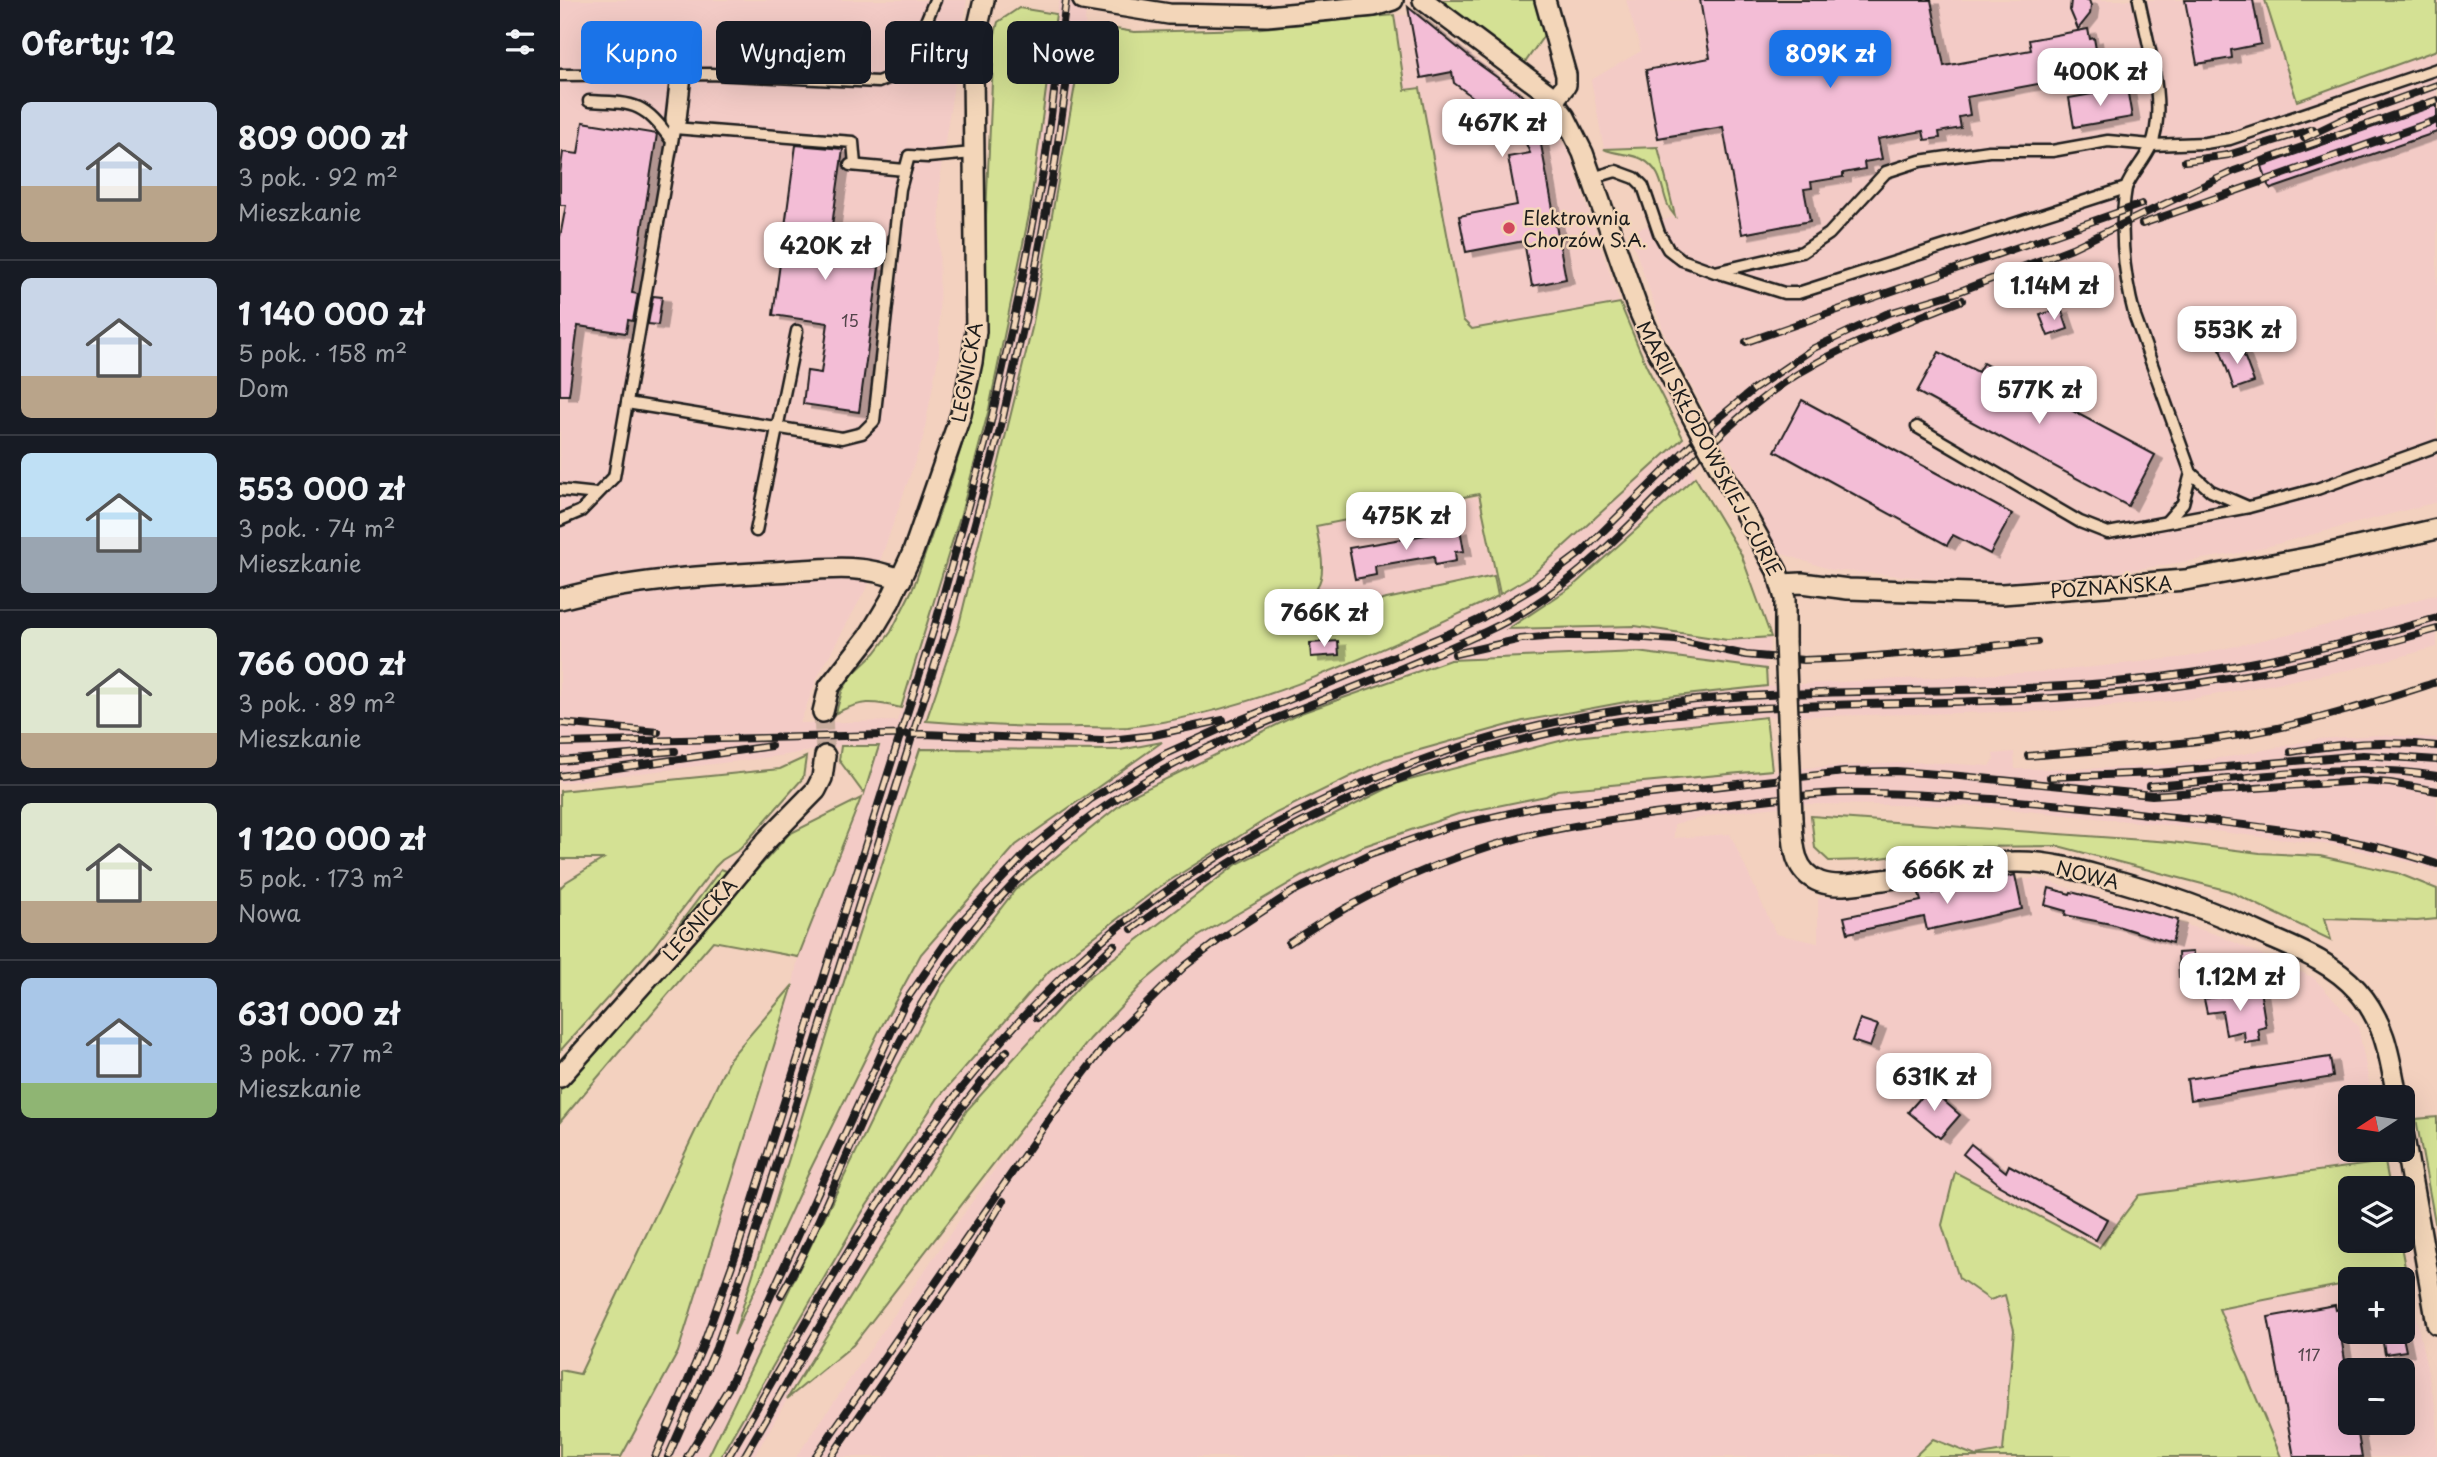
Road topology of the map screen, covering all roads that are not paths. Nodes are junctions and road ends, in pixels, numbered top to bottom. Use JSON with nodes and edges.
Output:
{"nodes":[{"id":1,"x":935,"y":0,"type":"edge"},
{"id":2,"x":984,"y":0,"type":"edge"},
{"id":3,"x":1083,"y":0,"type":"edge"},
{"id":4,"x":1393,"y":0,"type":"edge"},
{"id":5,"x":1423,"y":0,"type":"edge"},
{"id":6,"x":1545,"y":0,"type":"edge"},
{"id":7,"x":2139,"y":0,"type":"edge"},
{"id":8,"x":1127,"y":4,"type":"edge"},
{"id":9,"x":2437,"y":69,"type":"edge"},
{"id":10,"x":560,"y":75,"type":"edge"},
{"id":11,"x":581,"y":75,"type":"edge"},
{"id":12,"x":702,"y":76,"type":"edge"},
{"id":13,"x":680,"y":84,"type":"edge"},
{"id":14,"x":1553,"y":100,"type":"junction"},
{"id":15,"x":589,"y":101,"type":"dead end"},
{"id":16,"x":675,"y":123,"type":"junction"},
{"id":17,"x":672,"y":141,"type":"junction"},
{"id":18,"x":2151,"y":145,"type":"junction"},
{"id":19,"x":973,"y":153,"type":"junction"},
{"id":20,"x":905,"y":170,"type":"junction"},
{"id":21,"x":1592,"y":177,"type":"junction"},
{"id":22,"x":2126,"y":188,"type":"junction"},
{"id":23,"x":1715,"y":271,"type":"junction"},
{"id":24,"x":797,"y":331,"type":"dead end"},
{"id":25,"x":627,"y":403,"type":"junction"},
{"id":26,"x":778,"y":427,"type":"junction"},
{"id":27,"x":1917,"y":427,"type":"dead end"},
{"id":28,"x":2437,"y":446,"type":"edge"},
{"id":29,"x":2190,"y":473,"type":"junction"},
{"id":30,"x":560,"y":490,"type":"edge"},
{"id":31,"x":597,"y":494,"type":"junction"},
{"id":32,"x":2249,"y":507,"type":"junction"},
{"id":33,"x":560,"y":520,"type":"edge"},
{"id":34,"x":2164,"y":524,"type":"junction"},
{"id":35,"x":2437,"y":529,"type":"edge"},
{"id":36,"x":756,"y":531,"type":"dead end"},
{"id":37,"x":901,"y":580,"type":"junction"},
{"id":38,"x":1781,"y":584,"type":"junction"},
{"id":39,"x":560,"y":599,"type":"edge"},
{"id":40,"x":823,"y":712,"type":"tunnel mouth"},
{"id":41,"x":825,"y":756,"type":"tunnel mouth"},
{"id":42,"x":560,"y":1077,"type":"edge"},
{"id":43,"x":2395,"y":1085,"type":"edge"},
{"id":44,"x":2408,"y":1162,"type":"edge"},
{"id":45,"x":2437,"y":1324,"type":"edge"}],
"edges":[{"from":1,"to":12,"type":"lane"},
{"from":2,"to":19,"type":"street","name":"LEGNICKA"},
{"from":3,"to":8,"type":"street"},
{"from":4,"to":8,"type":"street"},
{"from":5,"to":14,"type":"street","name":"MARII SKŁODOWSKIEJ-CURIE"},
{"from":6,"to":14,"type":"street"},
{"from":7,"to":18,"type":"lane"},
{"from":9,"to":18,"type":"lane"},
{"from":10,"to":11,"type":"lane"},
{"from":13,"to":16,"type":"street"},
{"from":14,"to":21,"type":"street","name":"MARII SKŁODOWSKIEJ-CURIE"},
{"from":15,"to":17,"type":"lane"},
{"from":16,"to":17,"type":"lane"},
{"from":16,"to":20,"type":"lane"},
{"from":17,"to":25,"type":"lane"},
{"from":18,"to":22,"type":"lane"},
{"from":18,"to":23,"type":"lane"},
{"from":19,"to":20,"type":"lane"},
{"from":19,"to":37,"type":"street","name":"LEGNICKA"},
{"from":20,"to":26,"type":"lane"},
{"from":21,"to":23,"type":"lane"},
{"from":21,"to":38,"type":"street","name":"MARII SKŁODOWSKIEJ-CURIE","bridge":true},
{"from":22,"to":23,"type":"lane"},
{"from":22,"to":29,"type":"lane"},
{"from":24,"to":26,"type":"lane"},
{"from":25,"to":26,"type":"lane"},
{"from":25,"to":31,"type":"lane"},
{"from":26,"to":36,"type":"lane"},
{"from":27,"to":34,"type":"lane"},
{"from":28,"to":32,"type":"lane"},
{"from":29,"to":32,"type":"lane"},
{"from":29,"to":34,"type":"lane"},
{"from":30,"to":31,"type":"lane"},
{"from":31,"to":33,"type":"lane"},
{"from":32,"to":34,"type":"lane"},
{"from":35,"to":38,"type":"street","name":"POZNAŃSKA"},
{"from":37,"to":39,"type":"street"},
{"from":37,"to":40,"type":"street","name":"LEGNICKA"},
{"from":38,"to":43,"type":"street","name":"NOWA","bridge":true},
{"from":41,"to":42,"type":"street","name":"LEGNICKA"},
{"from":44,"to":45,"type":"street"}]}
